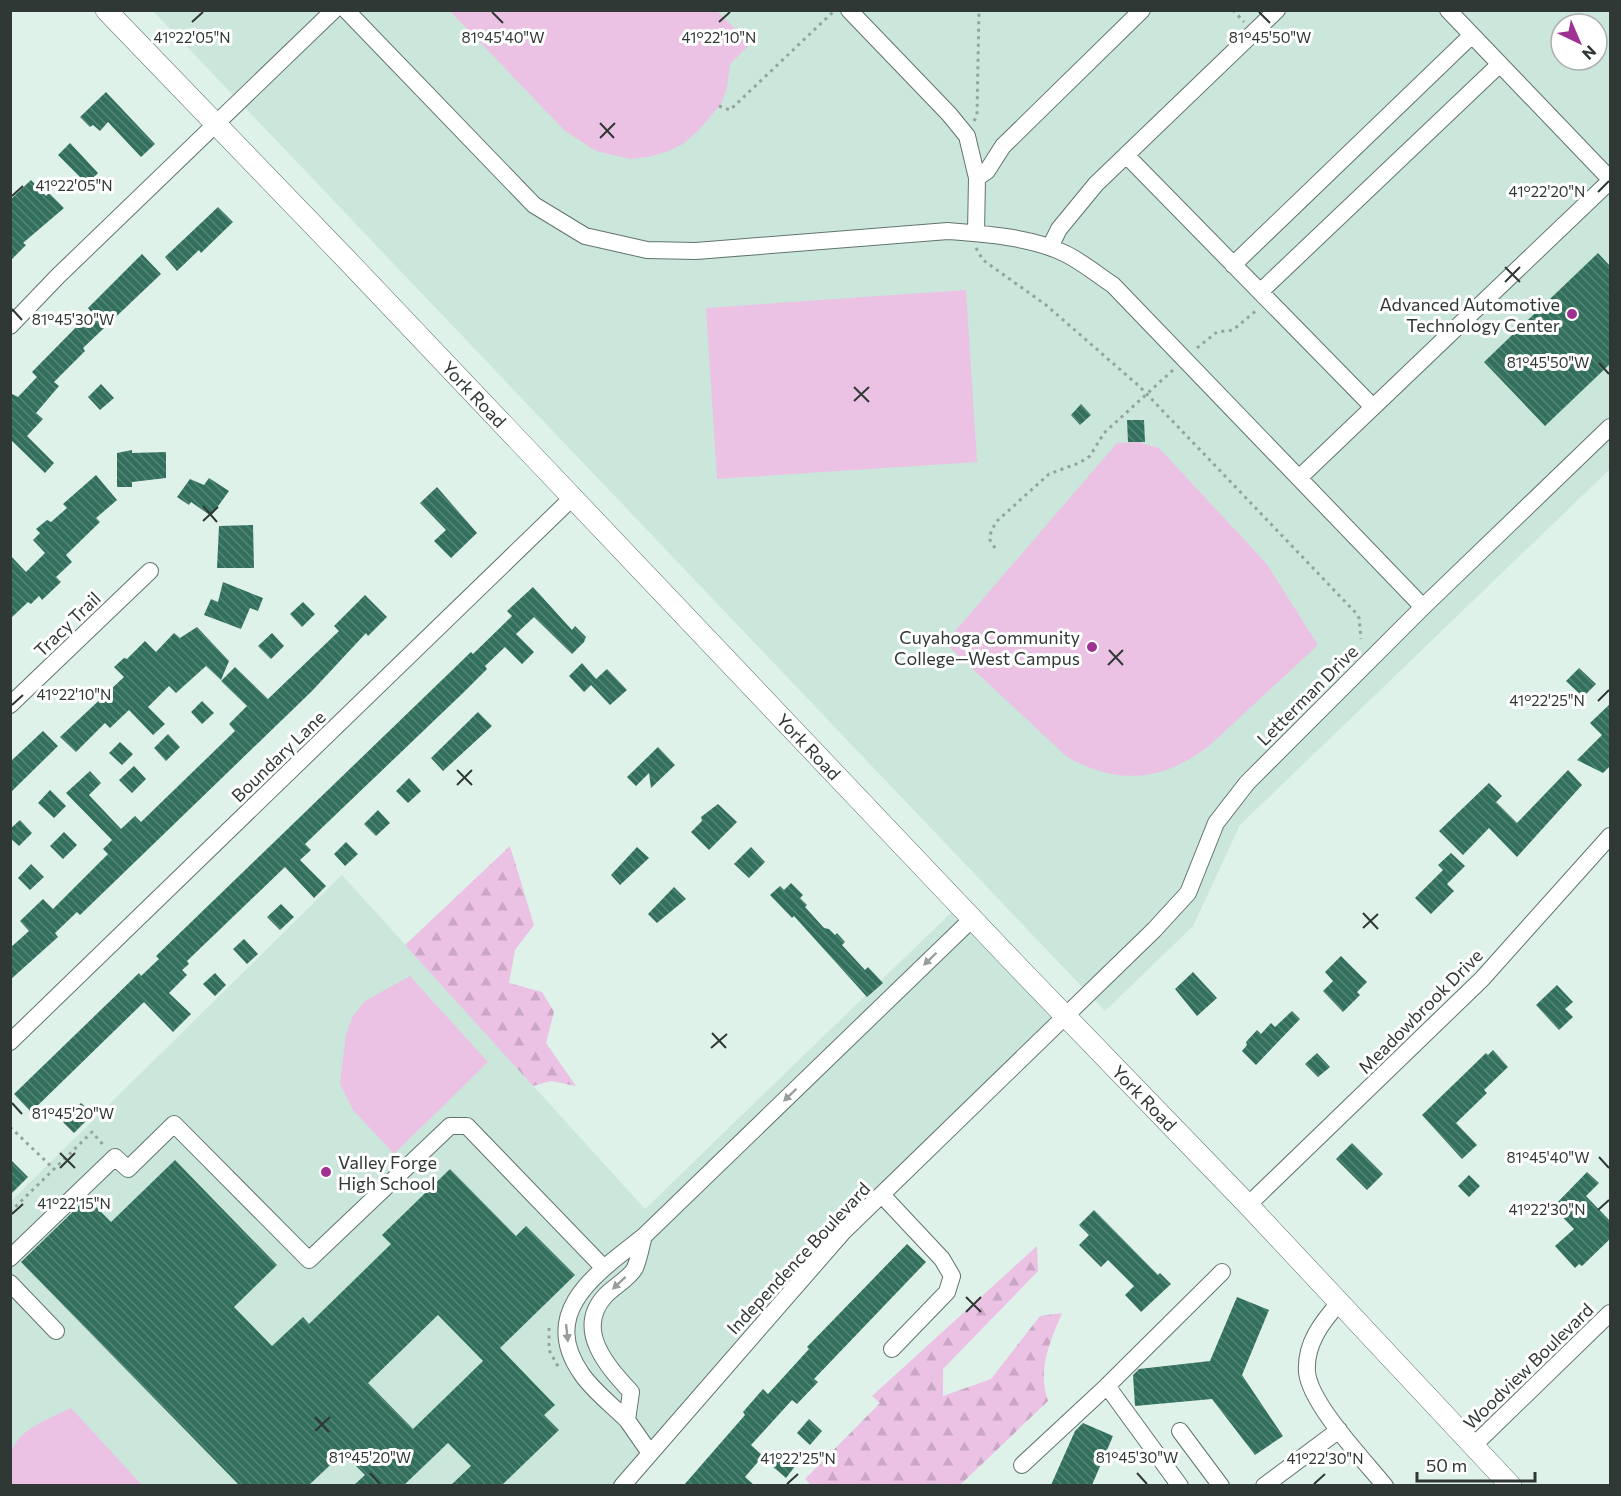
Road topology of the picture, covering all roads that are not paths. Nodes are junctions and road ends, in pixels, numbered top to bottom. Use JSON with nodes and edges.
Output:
{"nodes":[{"id":1,"x":106,"y":10,"type":"edge"},
{"id":2,"x":334,"y":10,"type":"edge"},
{"id":3,"x":346,"y":10,"type":"edge"},
{"id":4,"x":849,"y":10,"type":"edge"},
{"id":5,"x":1142,"y":10,"type":"edge"},
{"id":6,"x":1278,"y":10,"type":"edge"},
{"id":7,"x":1448,"y":10,"type":"edge"},
{"id":8,"x":1472,"y":35,"type":"junction"},
{"id":9,"x":1500,"y":64,"type":"junction"},
{"id":10,"x":216,"y":124,"type":"junction"},
{"id":11,"x":1126,"y":155,"type":"junction"},
{"id":12,"x":977,"y":177,"type":"junction"},
{"id":13,"x":1611,"y":180,"type":"edge"},
{"id":14,"x":976,"y":233,"type":"junction"},
{"id":15,"x":1050,"y":247,"type":"junction"},
{"id":16,"x":1233,"y":265,"type":"junction"},
{"id":17,"x":1260,"y":292,"type":"junction"},
{"id":18,"x":10,"y":326,"type":"edge"},
{"id":19,"x":1373,"y":407,"type":"junction"},
{"id":20,"x":1611,"y":427,"type":"edge"},
{"id":21,"x":1299,"y":478,"type":"junction"},
{"id":22,"x":572,"y":498,"type":"junction"},
{"id":23,"x":150,"y":571,"type":"dead end"},
{"id":24,"x":1424,"y":607,"type":"junction"},
{"id":25,"x":10,"y":705,"type":"edge"},
{"id":26,"x":1611,"y":836,"type":"edge"},
{"id":27,"x":972,"y":919,"type":"junction"},
{"id":28,"x":1066,"y":1017,"type":"junction"},
{"id":29,"x":10,"y":1042,"type":"edge"},
{"id":30,"x":882,"y":1195,"type":"junction"},
{"id":31,"x":1248,"y":1205,"type":"junction"},
{"id":32,"x":644,"y":1236,"type":"junction"},
{"id":33,"x":10,"y":1258,"type":"edge"},
{"id":34,"x":604,"y":1268,"type":"junction"},
{"id":35,"x":1222,"y":1272,"type":"dead end"},
{"id":36,"x":10,"y":1284,"type":"edge"},
{"id":37,"x":1339,"y":1303,"type":"junction"},
{"id":38,"x":1611,"y":1313,"type":"edge"},
{"id":39,"x":56,"y":1331,"type":"dead end"},
{"id":40,"x":892,"y":1349,"type":"dead end"},
{"id":41,"x":1107,"y":1386,"type":"junction"},
{"id":42,"x":627,"y":1420,"type":"junction"},
{"id":43,"x":1339,"y":1430,"type":"junction"},
{"id":44,"x":1180,"y":1431,"type":"dead end"},
{"id":45,"x":1473,"y":1446,"type":"junction"},
{"id":46,"x":650,"y":1453,"type":"junction"},
{"id":47,"x":1022,"y":1465,"type":"dead end"},
{"id":48,"x":622,"y":1485,"type":"edge"},
{"id":49,"x":1180,"y":1485,"type":"edge"},
{"id":50,"x":1221,"y":1485,"type":"edge"},
{"id":51,"x":1264,"y":1485,"type":"edge"},
{"id":52,"x":1385,"y":1485,"type":"edge"},
{"id":53,"x":1510,"y":1485,"type":"edge"}],
"edges":[{"from":1,"to":10,"type":"main road","name":"York Road"},
{"from":2,"to":10,"type":"street"},
{"from":3,"to":14,"type":"street"},
{"from":4,"to":12,"type":"street"},
{"from":5,"to":12,"type":"street"},
{"from":6,"to":11,"type":"street"},
{"from":7,"to":8,"type":"street"},
{"from":8,"to":9,"type":"street"},
{"from":8,"to":16,"type":"street"},
{"from":9,"to":13,"type":"street"},
{"from":9,"to":17,"type":"street"},
{"from":10,"to":18,"type":"street"},
{"from":10,"to":22,"type":"main road","name":"York Road"},
{"from":11,"to":15,"type":"street"},
{"from":11,"to":16,"type":"street"},
{"from":12,"to":14,"type":"street"},
{"from":13,"to":19,"type":"street"},
{"from":14,"to":15,"type":"street"},
{"from":15,"to":21,"type":"street"},
{"from":16,"to":17,"type":"street"},
{"from":17,"to":19,"type":"street"},
{"from":19,"to":21,"type":"street"},
{"from":20,"to":24,"type":"street","name":"Letterman Drive"},
{"from":21,"to":24,"type":"street"},
{"from":22,"to":27,"type":"main road","name":"York Road"},
{"from":22,"to":29,"type":"street","name":"Boundary Lane"},
{"from":23,"to":25,"type":"street","name":"Tracy Trail"},
{"from":24,"to":28,"type":"street","name":"Letterman Drive"},
{"from":26,"to":31,"type":"street","name":"Meadowbrook Drive"},
{"from":27,"to":28,"type":"main road","name":"York Road"},
{"from":27,"to":32,"type":"street","one_way":true},
{"from":28,"to":30,"type":"street","name":"Independence Boulevard"},
{"from":28,"to":31,"type":"main road","name":"York Road"},
{"from":30,"to":40,"type":"street"},
{"from":30,"to":46,"type":"street","name":"Independence Boulevard"},
{"from":31,"to":37,"type":"main road","name":"York Road"},
{"from":32,"to":34,"type":"street"},
{"from":32,"to":42,"type":"street","one_way":true},
{"from":33,"to":34,"type":"street"},
{"from":34,"to":42,"type":"street","one_way":true},
{"from":35,"to":41,"type":"street"},
{"from":36,"to":39,"type":"street"},
{"from":37,"to":43,"type":"street"},
{"from":37,"to":45,"type":"main road","name":"York Road"},
{"from":38,"to":45,"type":"street","name":"Woodview Boulevard"},
{"from":41,"to":47,"type":"street"},
{"from":41,"to":49,"type":"street"},
{"from":42,"to":46,"type":"street"},
{"from":43,"to":51,"type":"street"},
{"from":43,"to":52,"type":"street"},
{"from":44,"to":50,"type":"street"},
{"from":45,"to":53,"type":"main road","name":"York Road"},
{"from":46,"to":48,"type":"street","name":"Independence Boulevard"}]}
